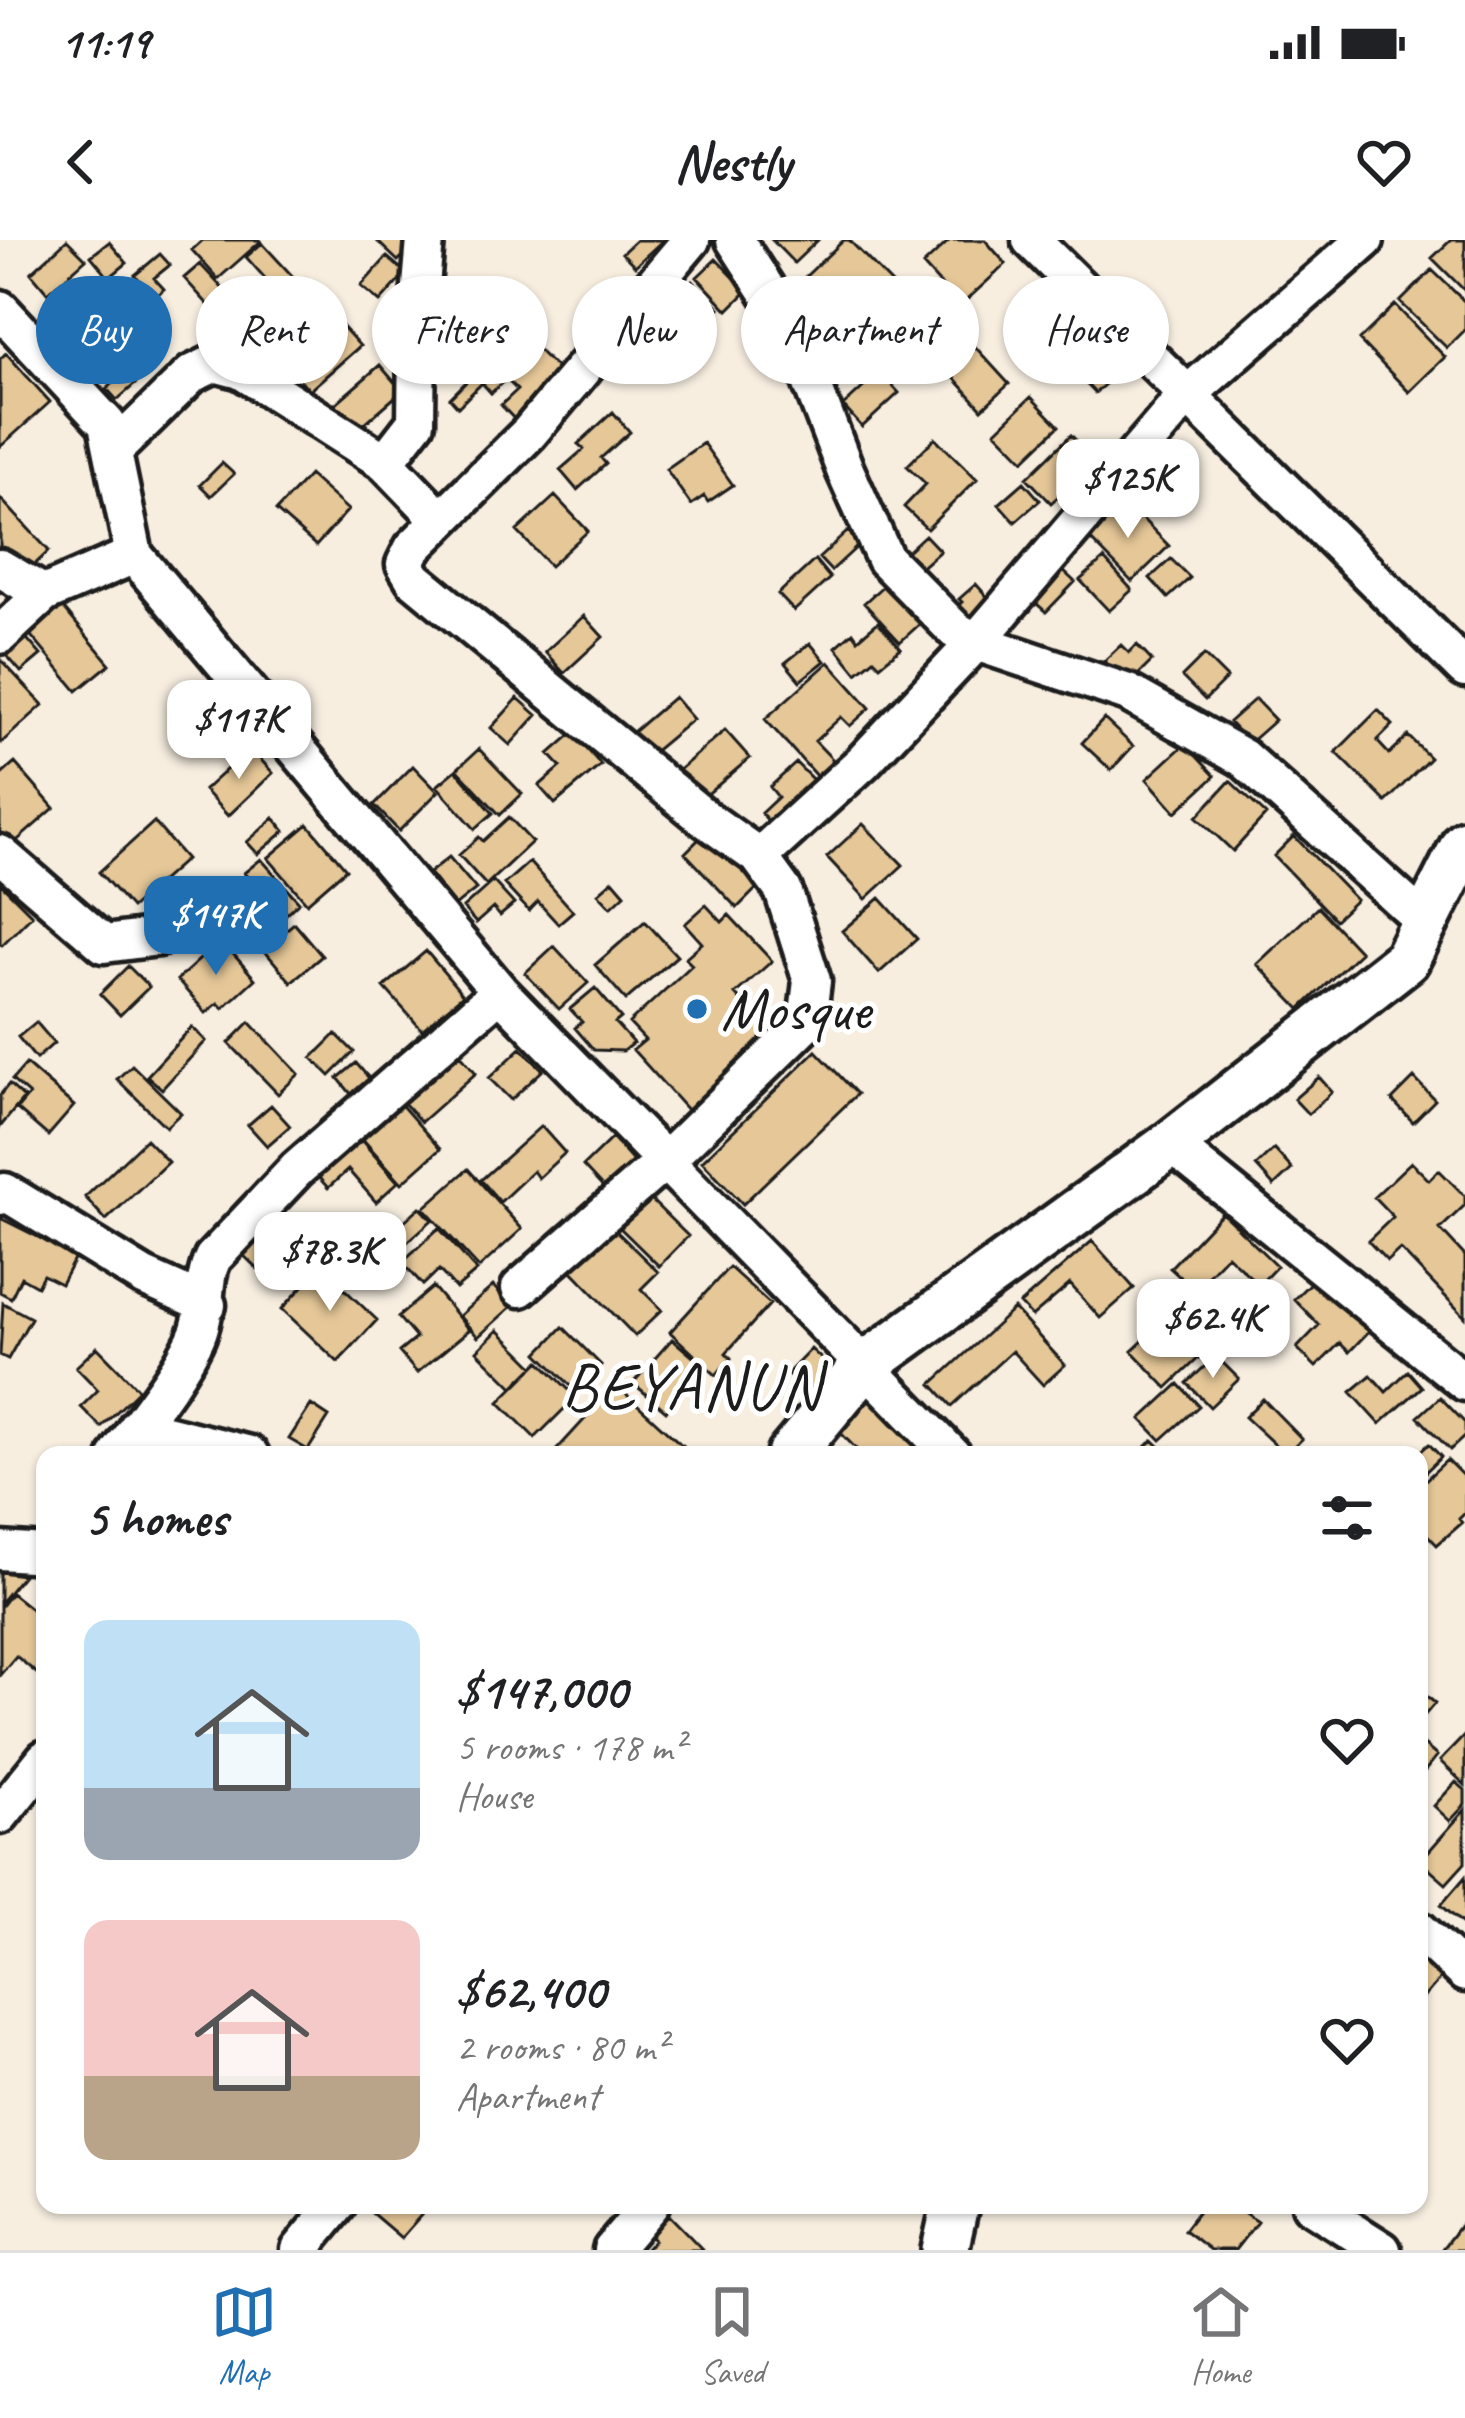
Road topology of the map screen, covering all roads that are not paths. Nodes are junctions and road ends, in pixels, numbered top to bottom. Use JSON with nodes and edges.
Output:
{"nodes":[{"id":1,"x":425,"y":240,"type":"edge"},
{"id":2,"x":692,"y":240,"type":"edge"},
{"id":3,"x":735,"y":240,"type":"edge"},
{"id":4,"x":1031,"y":240,"type":"edge"},
{"id":5,"x":1365,"y":240,"type":"edge"},
{"id":6,"x":0,"y":309,"type":"edge"},
{"id":7,"x":1186,"y":396,"type":"junction"},
{"id":8,"x":113,"y":451,"type":"junction"},
{"id":9,"x":385,"y":462,"type":"junction"},
{"id":10,"x":441,"y":520,"type":"junction"},
{"id":11,"x":134,"y":555,"type":"junction"},
{"id":12,"x":0,"y":568,"type":"edge"},
{"id":13,"x":44,"y":594,"type":"junction"},
{"id":14,"x":0,"y":635,"type":"edge"},
{"id":15,"x":976,"y":642,"type":"junction"},
{"id":16,"x":1465,"y":669,"type":"edge"},
{"id":17,"x":1465,"y":843,"type":"edge"},
{"id":18,"x":0,"y":854,"type":"edge"},
{"id":19,"x":759,"y":856,"type":"junction"},
{"id":20,"x":182,"y":920,"type":"dead end"},
{"id":21,"x":1425,"y":922,"type":"junction"},
{"id":22,"x":500,"y":992,"type":"junction"},
{"id":23,"x":1171,"y":1144,"type":"junction"},
{"id":24,"x":667,"y":1159,"type":"junction"},
{"id":25,"x":0,"y":1196,"type":"edge"},
{"id":26,"x":520,"y":1288,"type":"dead end"},
{"id":27,"x":207,"y":1305,"type":"junction"},
{"id":28,"x":864,"y":1366,"type":"junction"},
{"id":29,"x":1465,"y":1382,"type":"edge"},
{"id":30,"x":128,"y":1441,"type":"edge"},
{"id":31,"x":172,"y":1446,"type":"edge"},
{"id":32,"x":797,"y":1446,"type":"edge"},
{"id":33,"x":943,"y":1446,"type":"edge"},
{"id":34,"x":0,"y":1551,"type":"edge"},
{"id":35,"x":36,"y":1553,"type":"edge"},
{"id":36,"x":36,"y":1771,"type":"edge"},
{"id":37,"x":0,"y":1815,"type":"edge"},
{"id":38,"x":1428,"y":1938,"type":"edge"},
{"id":39,"x":1465,"y":1973,"type":"edge"},
{"id":40,"x":330,"y":2214,"type":"edge"},
{"id":41,"x":642,"y":2214,"type":"edge"},
{"id":42,"x":954,"y":2214,"type":"edge"},
{"id":43,"x":1324,"y":2214,"type":"edge"},
{"id":44,"x":300,"y":2250,"type":"edge"},
{"id":45,"x":612,"y":2250,"type":"edge"},
{"id":46,"x":945,"y":2250,"type":"edge"},
{"id":47,"x":1382,"y":2250,"type":"edge"}],
"edges":[{"from":1,"to":9,"type":"street"},
{"from":2,"to":10,"type":"street"},
{"from":3,"to":15,"type":"street"},
{"from":4,"to":7,"type":"street"},
{"from":5,"to":7,"type":"street"},
{"from":6,"to":8,"type":"street"},
{"from":7,"to":15,"type":"street"},
{"from":7,"to":16,"type":"street"},
{"from":8,"to":9,"type":"street"},
{"from":8,"to":11,"type":"street"},
{"from":9,"to":10,"type":"street"},
{"from":10,"to":19,"type":"street"},
{"from":11,"to":13,"type":"street"},
{"from":11,"to":22,"type":"street"},
{"from":12,"to":13,"type":"street"},
{"from":13,"to":14,"type":"street"},
{"from":15,"to":19,"type":"street"},
{"from":15,"to":21,"type":"street"},
{"from":17,"to":21,"type":"street"},
{"from":18,"to":20,"type":"street"},
{"from":19,"to":24,"type":"street"},
{"from":21,"to":23,"type":"street"},
{"from":22,"to":24,"type":"street"},
{"from":22,"to":27,"type":"street"},
{"from":23,"to":28,"type":"street"},
{"from":23,"to":29,"type":"street"},
{"from":24,"to":26,"type":"street"},
{"from":24,"to":28,"type":"street"},
{"from":25,"to":27,"type":"street"},
{"from":27,"to":30,"type":"street"},
{"from":28,"to":32,"type":"street"},
{"from":28,"to":33,"type":"street"},
{"from":30,"to":31,"type":"street"},
{"from":34,"to":35,"type":"street"},
{"from":36,"to":37,"type":"street"},
{"from":38,"to":39,"type":"street"},
{"from":40,"to":44,"type":"street"},
{"from":41,"to":45,"type":"street"},
{"from":42,"to":46,"type":"street"},
{"from":43,"to":47,"type":"street"}]}
